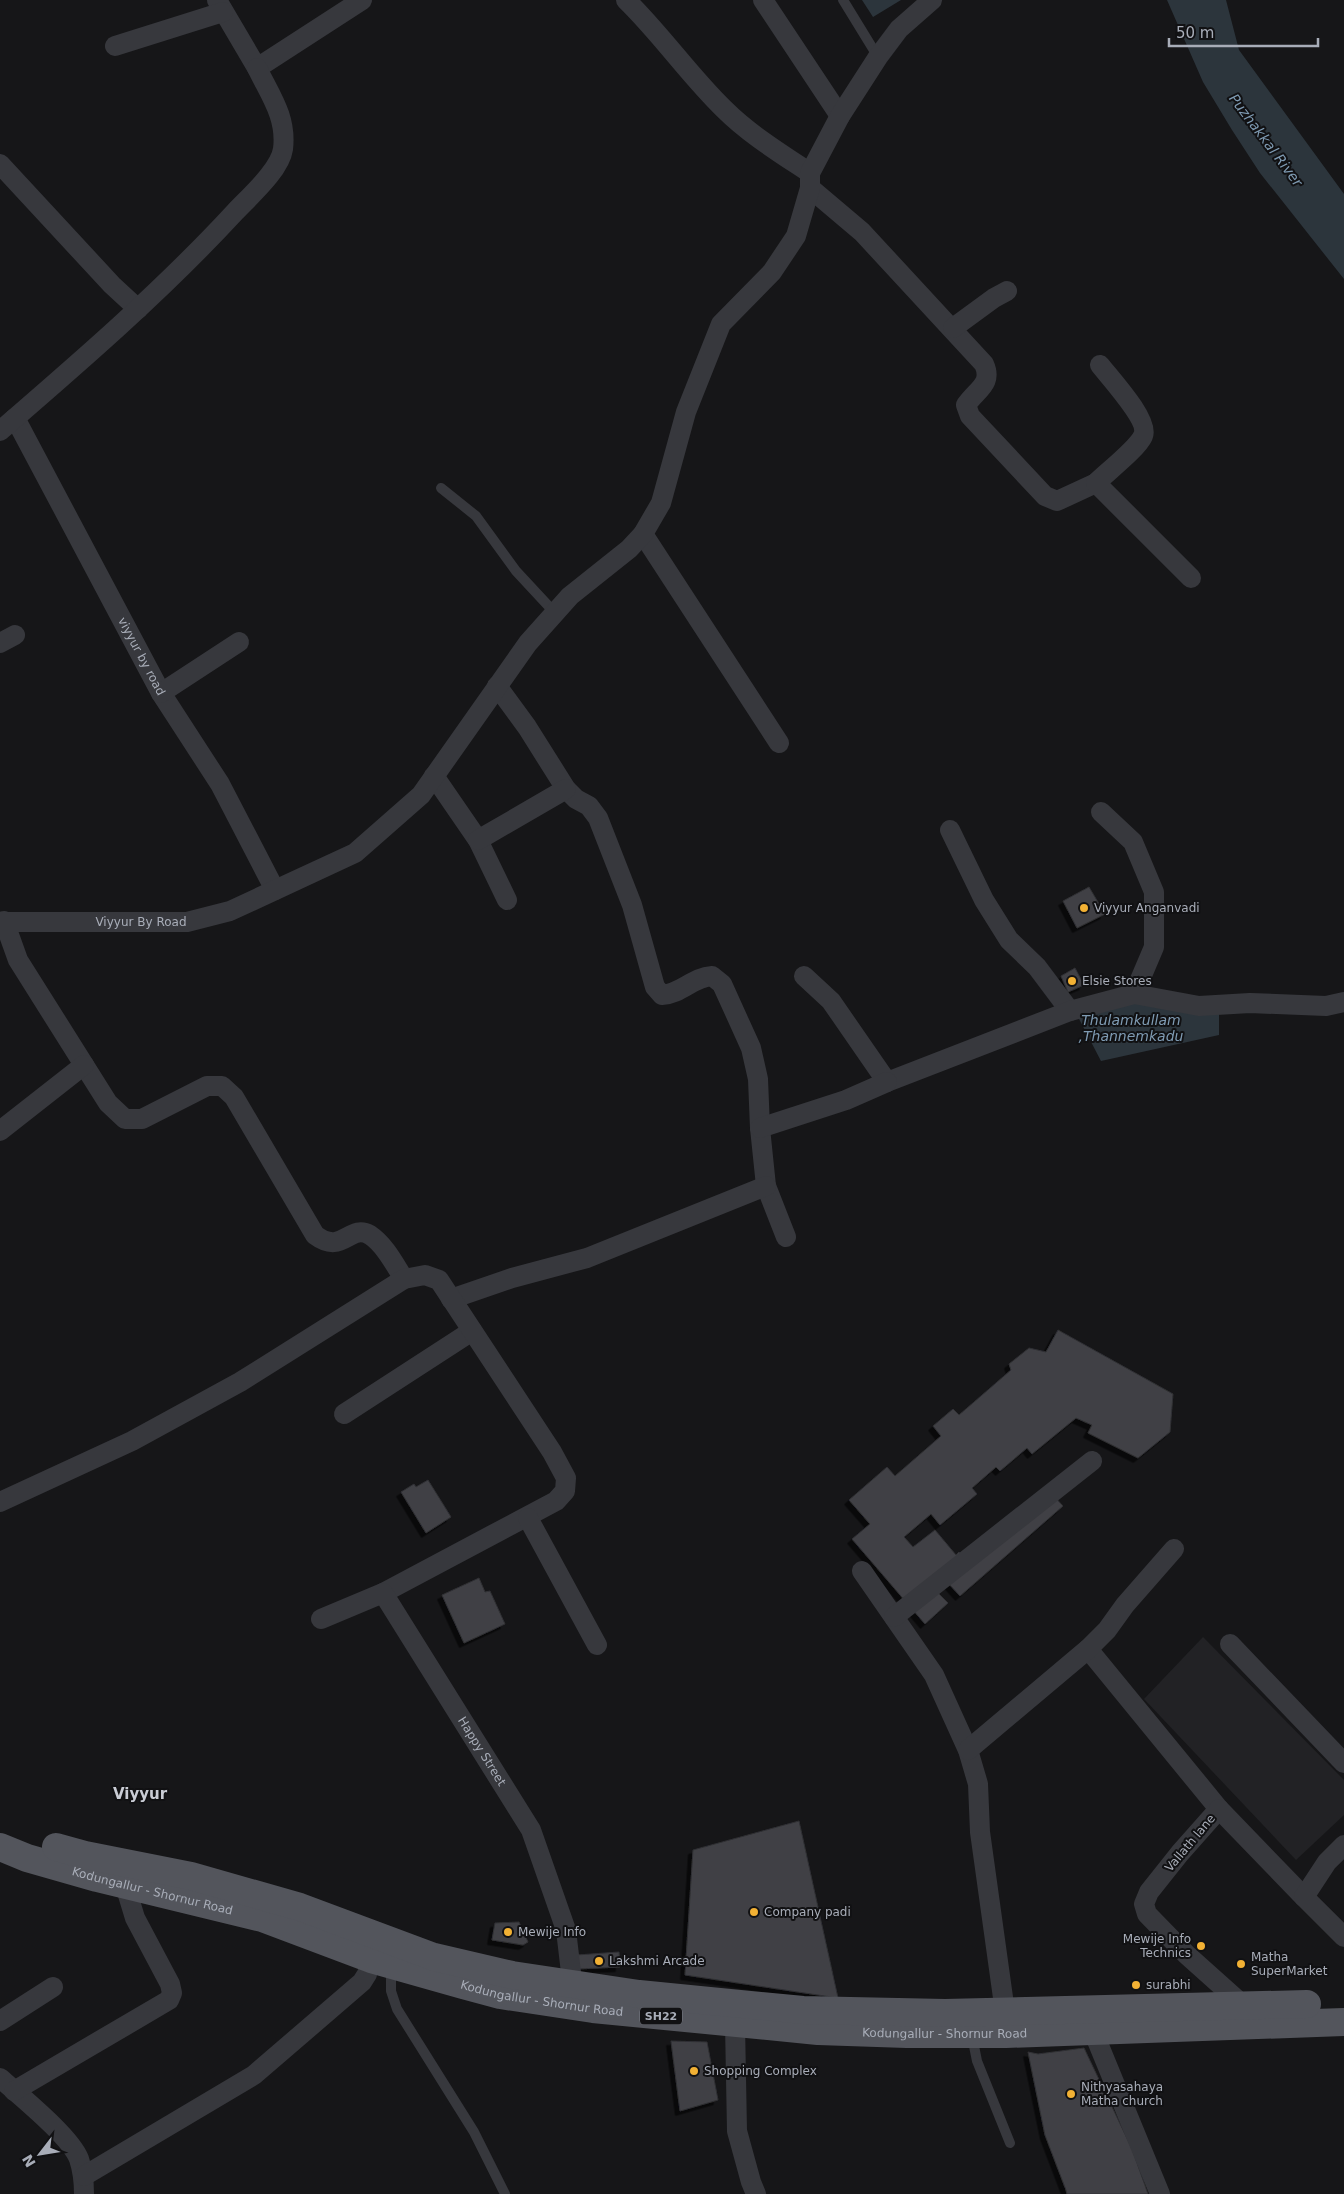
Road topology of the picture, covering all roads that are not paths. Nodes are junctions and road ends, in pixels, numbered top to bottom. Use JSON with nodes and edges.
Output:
{"nodes":[{"id":1,"x":362,"y":0,"type":"edge"},
{"id":2,"x":626,"y":0,"type":"edge"},
{"id":3,"x":763,"y":0,"type":"edge"},
{"id":4,"x":843,"y":0,"type":"edge"},
{"id":5,"x":932,"y":0,"type":"edge"},
{"id":6,"x":220,"y":6,"type":"edge"},
{"id":7,"x":115,"y":46,"type":"dead end"},
{"id":8,"x":878,"y":57,"type":"junction"},
{"id":9,"x":257,"y":68,"type":"junction"},
{"id":10,"x":840,"y":116,"type":"junction"},
{"id":11,"x":0,"y":164,"type":"edge"},
{"id":12,"x":810,"y":180,"type":"junction"},
{"id":13,"x":1007,"y":291,"type":"dead end"},
{"id":14,"x":138,"y":309,"type":"junction"},
{"id":15,"x":953,"y":328,"type":"junction"},
{"id":16,"x":1100,"y":365,"type":"dead end"},
{"id":17,"x":15,"y":418,"type":"junction"},
{"id":18,"x":0,"y":431,"type":"edge"},
{"id":19,"x":1096,"y":483,"type":"junction"},
{"id":20,"x":441,"y":488,"type":"dead end"},
{"id":21,"x":643,"y":534,"type":"junction"},
{"id":22,"x":1191,"y":578,"type":"dead end"},
{"id":23,"x":555,"y":613,"type":"junction"},
{"id":24,"x":239,"y":642,"type":"dead end"},
{"id":25,"x":497,"y":686,"type":"junction"},
{"id":26,"x":161,"y":693,"type":"junction"},
{"id":27,"x":779,"y":744,"type":"dead end"},
{"id":28,"x":434,"y":776,"type":"junction"},
{"id":29,"x":566,"y":789,"type":"junction"},
{"id":30,"x":1101,"y":812,"type":"dead end"},
{"id":31,"x":950,"y":830,"type":"dead end"},
{"id":32,"x":478,"y":840,"type":"junction"},
{"id":33,"x":276,"y":890,"type":"junction"},
{"id":34,"x":508,"y":900,"type":"dead end"},
{"id":35,"x":2,"y":922,"type":"edge"},
{"id":36,"x":804,"y":976,"type":"dead end"},
{"id":37,"x":1134,"y":994,"type":"junction"},
{"id":38,"x":1344,"y":1002,"type":"edge"},
{"id":39,"x":1070,"y":1011,"type":"junction"},
{"id":40,"x":84,"y":1065,"type":"junction"},
{"id":41,"x":887,"y":1082,"type":"junction"},
{"id":42,"x":760,"y":1128,"type":"junction"},
{"id":43,"x":0,"y":1131,"type":"edge"},
{"id":44,"x":766,"y":1186,"type":"junction"},
{"id":45,"x":786,"y":1237,"type":"dead end"},
{"id":46,"x":404,"y":1279,"type":"junction"},
{"id":47,"x":451,"y":1299,"type":"junction"},
{"id":48,"x":472,"y":1331,"type":"junction"},
{"id":49,"x":344,"y":1414,"type":"dead end"},
{"id":50,"x":1092,"y":1461,"type":"dead end"},
{"id":51,"x":0,"y":1502,"type":"edge"},
{"id":52,"x":528,"y":1518,"type":"junction"},
{"id":53,"x":1174,"y":1549,"type":"dead end"},
{"id":54,"x":862,"y":1571,"type":"dead end"},
{"id":55,"x":383,"y":1593,"type":"junction"},
{"id":56,"x":894,"y":1617,"type":"junction"},
{"id":57,"x":321,"y":1619,"type":"dead end"},
{"id":58,"x":1230,"y":1644,"type":"dead end"},
{"id":59,"x":597,"y":1645,"type":"dead end"},
{"id":60,"x":1088,"y":1649,"type":"junction"},
{"id":61,"x":968,"y":1750,"type":"junction"},
{"id":62,"x":1344,"y":1763,"type":"edge"},
{"id":63,"x":1219,"y":1809,"type":"junction"},
{"id":64,"x":0,"y":1828,"type":"edge"},
{"id":65,"x":1344,"y":1845,"type":"edge"},
{"id":66,"x":0,"y":1847,"type":"edge"},
{"id":67,"x":125,"y":1885,"type":"junction"},
{"id":68,"x":1304,"y":1897,"type":"junction"},
{"id":69,"x":1344,"y":1938,"type":"edge"},
{"id":70,"x":381,"y":1962,"type":"junction"},
{"id":71,"x":53,"y":1987,"type":"dead end"},
{"id":72,"x":574,"y":1995,"type":"junction"},
{"id":73,"x":1344,"y":2003,"type":"edge"},
{"id":74,"x":1244,"y":2006,"type":"junction"},
{"id":75,"x":1005,"y":2012,"type":"junction"},
{"id":76,"x":0,"y":2021,"type":"edge"},
{"id":77,"x":1344,"y":2022,"type":"edge"},
{"id":78,"x":735,"y":2024,"type":"junction"},
{"id":79,"x":1093,"y":2031,"type":"junction"},
{"id":80,"x":972,"y":2034,"type":"junction"},
{"id":81,"x":7,"y":2084,"type":"edge"},
{"id":82,"x":1010,"y":2143,"type":"dead end"},
{"id":83,"x":84,"y":2185,"type":"edge"},
{"id":84,"x":506,"y":2194,"type":"edge"},
{"id":85,"x":756,"y":2194,"type":"edge"},
{"id":86,"x":1160,"y":2194,"type":"edge"}],
"edges":[{"from":1,"to":9,"type":"street"},
{"from":2,"to":12,"type":"street"},
{"from":3,"to":10,"type":"street"},
{"from":4,"to":8,"type":"lane"},
{"from":5,"to":8,"type":"street","name":"Viyyur By Road"},
{"from":6,"to":7,"type":"street"},
{"from":6,"to":9,"type":"street"},
{"from":8,"to":10,"type":"street","name":"Viyyur By Road"},
{"from":9,"to":14,"type":"street"},
{"from":10,"to":12,"type":"street","name":"Viyyur By Road"},
{"from":11,"to":14,"type":"street"},
{"from":12,"to":15,"type":"street"},
{"from":12,"to":21,"type":"street","name":"Viyyur By Road"},
{"from":13,"to":15,"type":"street"},
{"from":14,"to":17,"type":"street"},
{"from":15,"to":19,"type":"street"},
{"from":16,"to":19,"type":"street"},
{"from":17,"to":18,"type":"street"},
{"from":17,"to":26,"type":"street","name":"viyyur by road"},
{"from":19,"to":22,"type":"street"},
{"from":20,"to":23,"type":"lane"},
{"from":21,"to":23,"type":"street","name":"Viyyur By Road"},
{"from":21,"to":27,"type":"street"},
{"from":23,"to":25,"type":"street","name":"Viyyur By Road"},
{"from":24,"to":26,"type":"street"},
{"from":25,"to":28,"type":"street","name":"Viyyur By Road"},
{"from":25,"to":29,"type":"street"},
{"from":26,"to":33,"type":"street","name":"viyyur by road"},
{"from":28,"to":32,"type":"street"},
{"from":28,"to":33,"type":"street","name":"Viyyur By Road"},
{"from":29,"to":32,"type":"street"},
{"from":29,"to":42,"type":"street"},
{"from":30,"to":37,"type":"street"},
{"from":31,"to":39,"type":"street"},
{"from":32,"to":34,"type":"street"},
{"from":33,"to":35,"type":"street","name":"Viyyur By Road"},
{"from":35,"to":40,"type":"street"},
{"from":36,"to":41,"type":"street"},
{"from":37,"to":38,"type":"street"},
{"from":37,"to":39,"type":"street"},
{"from":39,"to":41,"type":"street"},
{"from":40,"to":43,"type":"street"},
{"from":40,"to":46,"type":"street"},
{"from":41,"to":42,"type":"street"},
{"from":42,"to":44,"type":"street"},
{"from":44,"to":45,"type":"street"},
{"from":44,"to":47,"type":"street"},
{"from":46,"to":47,"type":"street"},
{"from":46,"to":51,"type":"street"},
{"from":47,"to":48,"type":"street"},
{"from":48,"to":49,"type":"street"},
{"from":48,"to":52,"type":"street"},
{"from":50,"to":56,"type":"street"},
{"from":52,"to":55,"type":"street"},
{"from":52,"to":59,"type":"street"},
{"from":53,"to":60,"type":"street"},
{"from":54,"to":56,"type":"street"},
{"from":55,"to":57,"type":"street"},
{"from":55,"to":72,"type":"street","name":"Happy Street"},
{"from":56,"to":61,"type":"street"},
{"from":58,"to":62,"type":"street"},
{"from":60,"to":61,"type":"street"},
{"from":60,"to":63,"type":"street","name":"Vallath lane"},
{"from":61,"to":75,"type":"street"},
{"from":63,"to":68,"type":"street"},
{"from":63,"to":74,"type":"street","name":"Vallath lane"},
{"from":64,"to":72,"type":"main road","name":"Kodungallur - Shornur Road","number":"SH22"},
{"from":65,"to":68,"type":"street"},
{"from":66,"to":67,"type":"main road","name":"Kodungallur - Shornur Road","number":"SH22"},
{"from":67,"to":70,"type":"main road","name":"Kodungallur - Shornur Road","number":"SH22"},
{"from":67,"to":81,"type":"street"},
{"from":68,"to":69,"type":"street"},
{"from":70,"to":72,"type":"main road","name":"Kodungallur - Shornur Road","number":"SH22"},
{"from":70,"to":83,"type":"street"},
{"from":70,"to":84,"type":"lane"},
{"from":71,"to":76,"type":"street"},
{"from":72,"to":75,"type":"main road","name":"Kodungallur - Shornur Road","number":"SH22"},
{"from":72,"to":78,"type":"main road","name":"Kodungallur - Shornur Road","number":"SH22"},
{"from":73,"to":74,"type":"main road","name":"Kodungallur - Shornur Road","number":"SH22"},
{"from":74,"to":75,"type":"main road","name":"Kodungallur - Shornur Road","number":"SH22"},
{"from":77,"to":79,"type":"main road","name":"Kodungallur - Shornur Road","number":"SH22"},
{"from":78,"to":80,"type":"main road","name":"Kodungallur - Shornur Road","number":"SH22"},
{"from":78,"to":85,"type":"street"},
{"from":79,"to":80,"type":"main road","name":"Kodungallur - Shornur Road","number":"SH22"},
{"from":79,"to":86,"type":"street"},
{"from":80,"to":82,"type":"lane"},
{"from":81,"to":83,"type":"street"}]}
